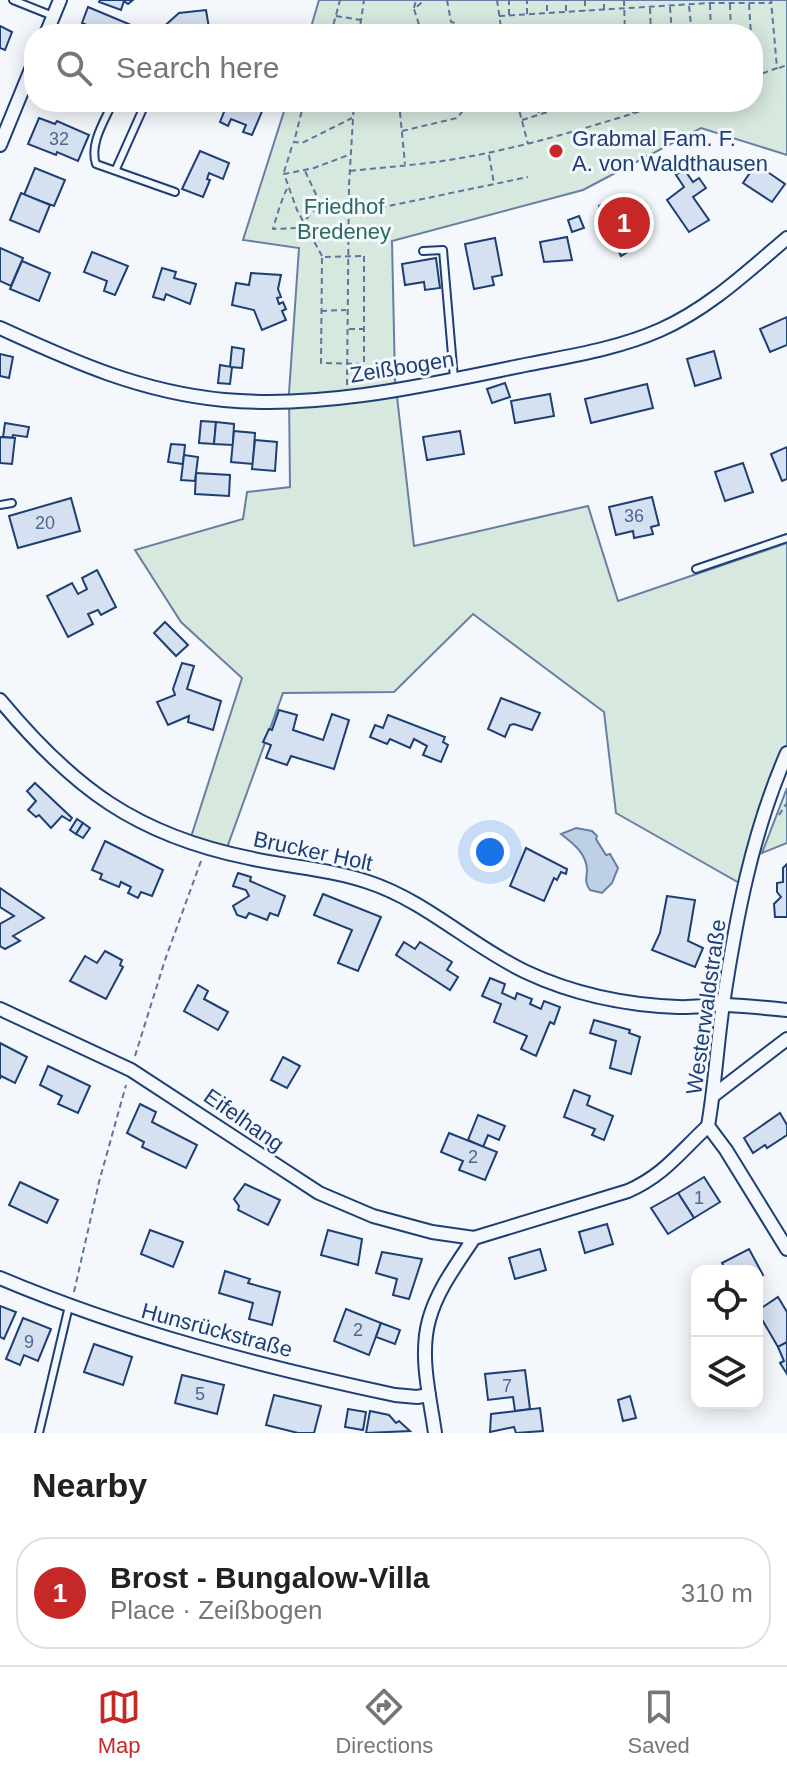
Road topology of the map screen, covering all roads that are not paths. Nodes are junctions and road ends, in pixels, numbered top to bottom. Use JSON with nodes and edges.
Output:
{"nodes":[{"id":1,"x":13,"y":0,"type":"edge"},
{"id":2,"x":60,"y":0,"type":"edge"},
{"id":3,"x":53,"y":16,"type":"junction"},
{"id":4,"x":50,"y":24,"type":"edge"},
{"id":5,"x":24,"y":86,"type":"edge"},
{"id":6,"x":109,"y":112,"type":"edge"},
{"id":7,"x":142,"y":112,"type":"edge"},
{"id":8,"x":0,"y":145,"type":"edge"},
{"id":9,"x":116,"y":169,"type":"junction"},
{"id":10,"x":175,"y":192,"type":"dead end"},
{"id":11,"x":787,"y":238,"type":"edge"},
{"id":12,"x":423,"y":251,"type":"dead end"},
{"id":13,"x":0,"y":328,"type":"edge"},
{"id":14,"x":454,"y":379,"type":"junction"},
{"id":15,"x":12,"y":503,"type":"dead end"},
{"id":16,"x":0,"y":505,"type":"edge"},
{"id":17,"x":787,"y":538,"type":"edge"},
{"id":18,"x":696,"y":569,"type":"dead end"},
{"id":19,"x":0,"y":700,"type":"edge"},
{"id":20,"x":787,"y":753,"type":"edge"},
{"id":21,"x":723,"y":1004,"type":"junction"},
{"id":22,"x":0,"y":1009,"type":"edge"},
{"id":23,"x":787,"y":1010,"type":"edge"},
{"id":24,"x":787,"y":1039,"type":"edge"},
{"id":25,"x":714,"y":1095,"type":"junction"},
{"id":26,"x":708,"y":1126,"type":"junction"},
{"id":27,"x":474,"y":1238,"type":"junction"},
{"id":28,"x":787,"y":1249,"type":"edge"},
{"id":29,"x":0,"y":1278,"type":"edge"},
{"id":30,"x":69,"y":1306,"type":"junction"},
{"id":31,"x":429,"y":1395,"type":"junction"},
{"id":32,"x":39,"y":1433,"type":"edge"},
{"id":33,"x":435,"y":1433,"type":"edge"}],
"edges":[{"from":1,"to":3,"type":"lane"},
{"from":2,"to":3,"type":"street"},
{"from":3,"to":4,"type":"street"},
{"from":5,"to":8,"type":"street"},
{"from":6,"to":9,"type":"lane"},
{"from":7,"to":9,"type":"lane"},
{"from":9,"to":10,"type":"lane"},
{"from":11,"to":14,"type":"street","name":"Zeißbogen"},
{"from":12,"to":14,"type":"lane"},
{"from":13,"to":14,"type":"street","name":"Zeißbogen"},
{"from":15,"to":16,"type":"lane"},
{"from":17,"to":18,"type":"lane"},
{"from":19,"to":21,"type":"street","name":"Brucker Holt"},
{"from":20,"to":21,"type":"street","name":"Westerwaldstraße"},
{"from":21,"to":23,"type":"street","name":"Brucker Holt"},
{"from":21,"to":25,"type":"street","name":"Westerwaldstraße"},
{"from":22,"to":27,"type":"street","name":"Eifelhang"},
{"from":24,"to":25,"type":"street"},
{"from":25,"to":26,"type":"street","name":"Westerwaldstraße"},
{"from":26,"to":27,"type":"street"},
{"from":26,"to":28,"type":"street","name":"Westerwaldstraße"},
{"from":27,"to":31,"type":"street"},
{"from":29,"to":30,"type":"street","name":"Hunsrückstraße"},
{"from":30,"to":31,"type":"street","name":"Hunsrückstraße"},
{"from":30,"to":32,"type":"lane"},
{"from":31,"to":33,"type":"street"}]}
